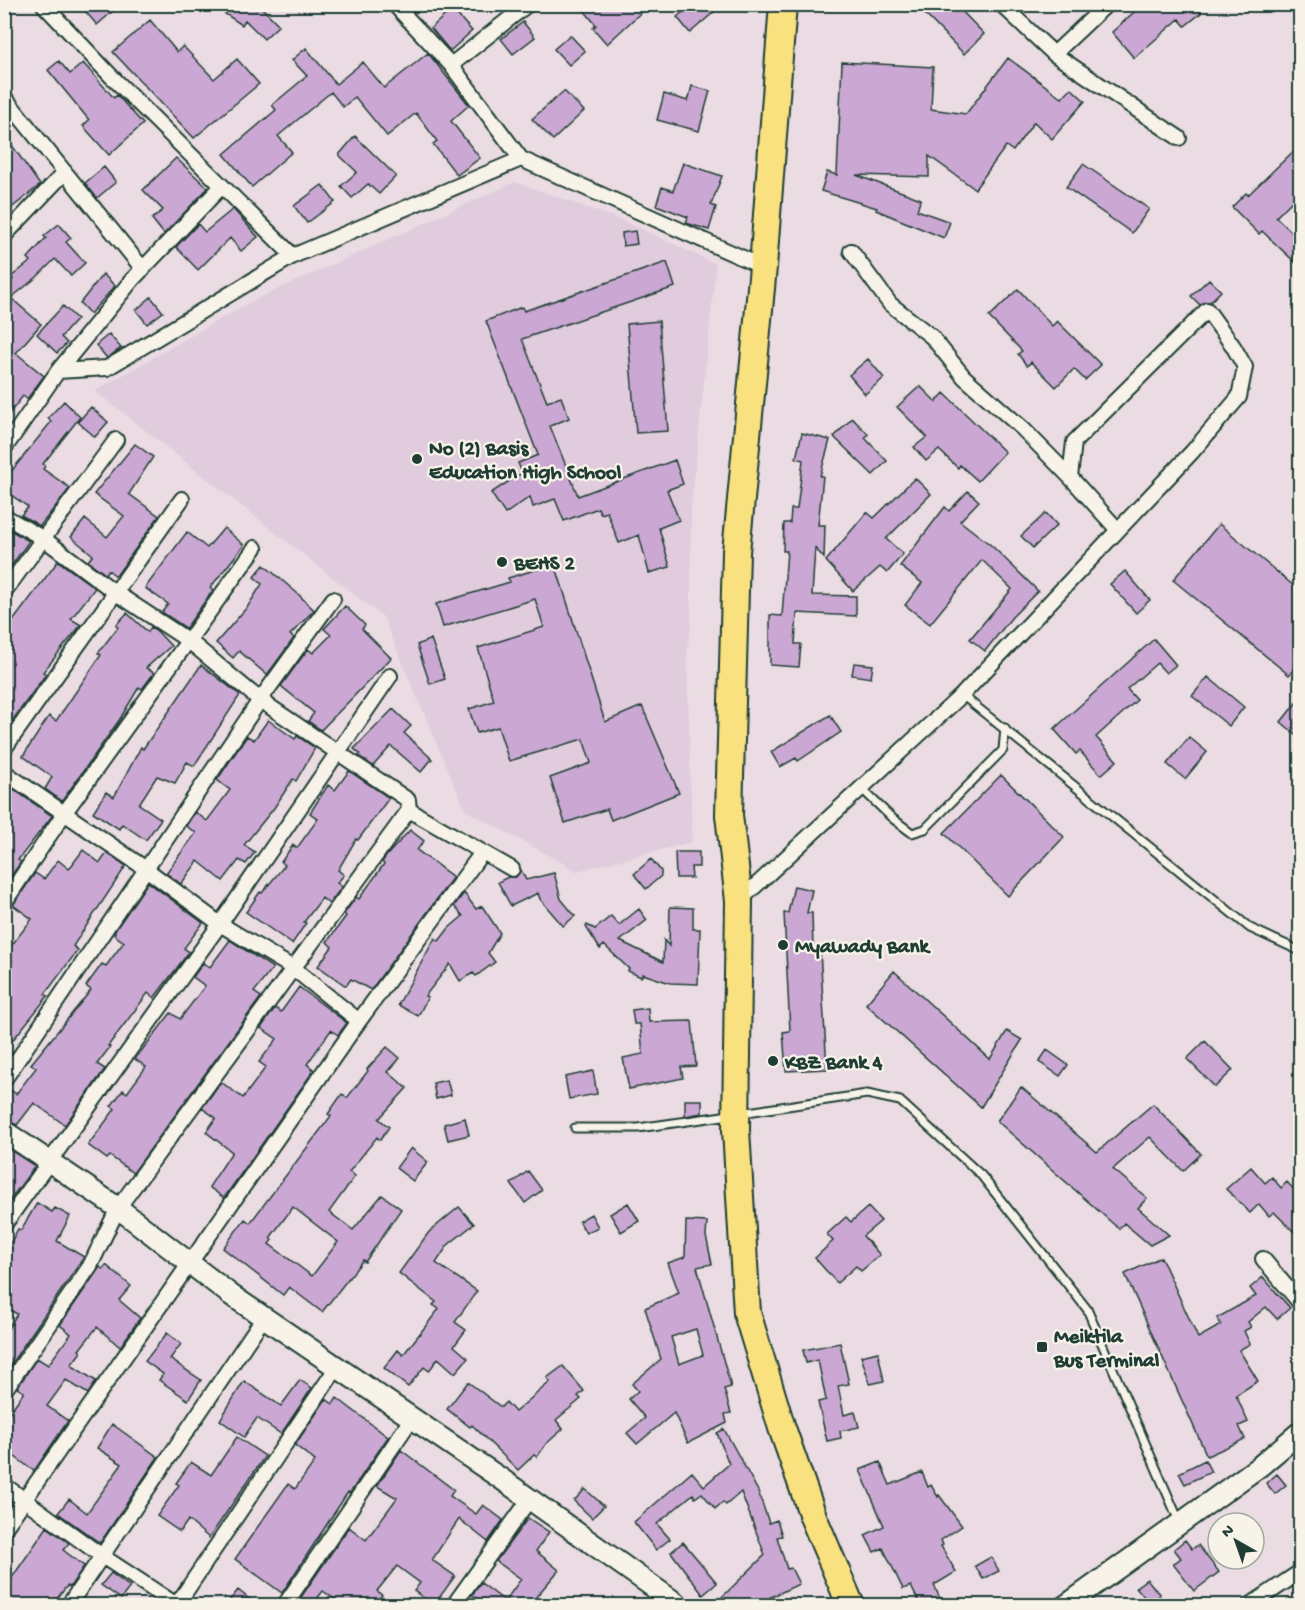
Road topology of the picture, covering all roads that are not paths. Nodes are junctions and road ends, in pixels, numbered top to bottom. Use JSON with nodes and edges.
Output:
{"nodes":[{"id":1,"x":43,"y":4,"type":"edge"},
{"id":2,"x":394,"y":4,"type":"edge"},
{"id":3,"x":528,"y":4,"type":"edge"},
{"id":4,"x":783,"y":4,"type":"edge"},
{"id":5,"x":1001,"y":4,"type":"edge"},
{"id":6,"x":1107,"y":4,"type":"edge"},
{"id":7,"x":1054,"y":54,"type":"junction"},
{"id":8,"x":451,"y":65,"type":"junction"},
{"id":9,"x":4,"y":97,"type":"edge"},
{"id":10,"x":1179,"y":138,"type":"dead end"},
{"id":11,"x":521,"y":159,"type":"junction"},
{"id":12,"x":64,"y":172,"type":"junction"},
{"id":13,"x":222,"y":186,"type":"junction"},
{"id":14,"x":4,"y":236,"type":"edge"},
{"id":15,"x":851,"y":251,"type":"dead end"},
{"id":16,"x":293,"y":256,"type":"junction"},
{"id":17,"x":763,"y":267,"type":"junction"},
{"id":18,"x":143,"y":269,"type":"junction"},
{"id":19,"x":58,"y":371,"type":"junction"},
{"id":20,"x":116,"y":440,"type":"dead end"},
{"id":21,"x":4,"y":449,"type":"edge"},
{"id":22,"x":1070,"y":477,"type":"junction"},
{"id":23,"x":182,"y":499,"type":"dead end"},
{"id":24,"x":4,"y":516,"type":"edge"},
{"id":25,"x":1117,"y":529,"type":"junction"},
{"id":26,"x":44,"y":539,"type":"junction"},
{"id":27,"x":255,"y":548,"type":"dead end"},
{"id":28,"x":4,"y":592,"type":"edge"},
{"id":29,"x":116,"y":593,"type":"junction"},
{"id":30,"x":333,"y":599,"type":"dead end"},
{"id":31,"x":189,"y":641,"type":"junction"},
{"id":32,"x":390,"y":676,"type":"dead end"},
{"id":33,"x":962,"y":695,"type":"junction"},
{"id":34,"x":260,"y":700,"type":"junction"},
{"id":35,"x":1005,"y":728,"type":"junction"},
{"id":36,"x":4,"y":748,"type":"edge"},
{"id":37,"x":337,"y":751,"type":"junction"},
{"id":38,"x":4,"y":772,"type":"edge"},
{"id":39,"x":862,"y":789,"type":"junction"},
{"id":40,"x":409,"y":810,"type":"junction"},
{"id":41,"x":63,"y":815,"type":"junction"},
{"id":42,"x":481,"y":854,"type":"junction"},
{"id":43,"x":146,"y":869,"type":"junction"},
{"id":44,"x":512,"y":869,"type":"dead end"},
{"id":45,"x":739,"y":901,"type":"junction"},
{"id":46,"x":4,"y":903,"type":"edge"},
{"id":47,"x":220,"y":924,"type":"junction"},
{"id":48,"x":1300,"y":951,"type":"edge"},
{"id":49,"x":293,"y":968,"type":"junction"},
{"id":50,"x":359,"y":1022,"type":"junction"},
{"id":51,"x":4,"y":1080,"type":"edge"},
{"id":52,"x":737,"y":1114,"type":"junction"},
{"id":53,"x":575,"y":1128,"type":"dead end"},
{"id":54,"x":4,"y":1131,"type":"edge"},
{"id":55,"x":50,"y":1161,"type":"junction"},
{"id":56,"x":118,"y":1208,"type":"junction"},
{"id":57,"x":4,"y":1225,"type":"edge"},
{"id":58,"x":1263,"y":1259,"type":"dead end"},
{"id":59,"x":191,"y":1264,"type":"junction"},
{"id":60,"x":1300,"y":1303,"type":"edge"},
{"id":61,"x":264,"y":1317,"type":"junction"},
{"id":62,"x":337,"y":1367,"type":"junction"},
{"id":63,"x":4,"y":1391,"type":"edge"},
{"id":64,"x":412,"y":1418,"type":"junction"},
{"id":65,"x":1300,"y":1432,"type":"edge"},
{"id":66,"x":4,"y":1485,"type":"edge"},
{"id":67,"x":25,"y":1500,"type":"junction"},
{"id":68,"x":529,"y":1500,"type":"junction"},
{"id":69,"x":1180,"y":1524,"type":"junction"},
{"id":70,"x":4,"y":1529,"type":"edge"},
{"id":71,"x":102,"y":1556,"type":"junction"},
{"id":72,"x":1300,"y":1572,"type":"edge"},
{"id":73,"x":68,"y":1605,"type":"edge"},
{"id":74,"x":177,"y":1605,"type":"edge"},
{"id":75,"x":284,"y":1605,"type":"edge"},
{"id":76,"x":453,"y":1605,"type":"edge"},
{"id":77,"x":680,"y":1605,"type":"edge"},
{"id":78,"x":851,"y":1605,"type":"edge"},
{"id":79,"x":1065,"y":1605,"type":"edge"},
{"id":80,"x":1250,"y":1605,"type":"edge"}],
"edges":[{"from":1,"to":13,"type":"street"},
{"from":2,"to":8,"type":"street"},
{"from":3,"to":8,"type":"street"},
{"from":4,"to":17,"type":"highway"},
{"from":5,"to":7,"type":"street"},
{"from":6,"to":7,"type":"street"},
{"from":7,"to":10,"type":"street"},
{"from":8,"to":11,"type":"street"},
{"from":9,"to":12,"type":"street"},
{"from":11,"to":16,"type":"street"},
{"from":11,"to":17,"type":"street"},
{"from":12,"to":14,"type":"street"},
{"from":12,"to":18,"type":"street"},
{"from":13,"to":16,"type":"street"},
{"from":13,"to":18,"type":"street"},
{"from":15,"to":22,"type":"street"},
{"from":16,"to":19,"type":"street"},
{"from":17,"to":45,"type":"highway"},
{"from":18,"to":19,"type":"street"},
{"from":19,"to":21,"type":"street"},
{"from":20,"to":26,"type":"street"},
{"from":22,"to":25,"type":"street"},
{"from":22,"to":25,"type":"street"},
{"from":23,"to":29,"type":"street"},
{"from":24,"to":26,"type":"street"},
{"from":25,"to":33,"type":"street"},
{"from":26,"to":28,"type":"street"},
{"from":26,"to":29,"type":"street"},
{"from":27,"to":31,"type":"street"},
{"from":29,"to":31,"type":"street"},
{"from":29,"to":36,"type":"street"},
{"from":30,"to":34,"type":"street"},
{"from":31,"to":34,"type":"street"},
{"from":31,"to":41,"type":"street"},
{"from":32,"to":37,"type":"street"},
{"from":33,"to":35,"type":"lane"},
{"from":33,"to":39,"type":"street"},
{"from":34,"to":37,"type":"street"},
{"from":34,"to":43,"type":"street"},
{"from":35,"to":39,"type":"lane"},
{"from":35,"to":48,"type":"lane"},
{"from":37,"to":40,"type":"street"},
{"from":37,"to":47,"type":"street"},
{"from":38,"to":41,"type":"street"},
{"from":39,"to":45,"type":"street"},
{"from":40,"to":42,"type":"street"},
{"from":40,"to":49,"type":"street"},
{"from":41,"to":43,"type":"street"},
{"from":41,"to":46,"type":"street"},
{"from":42,"to":44,"type":"street"},
{"from":42,"to":50,"type":"street"},
{"from":43,"to":47,"type":"street"},
{"from":43,"to":51,"type":"street"},
{"from":45,"to":52,"type":"highway"},
{"from":47,"to":49,"type":"street"},
{"from":47,"to":55,"type":"street"},
{"from":49,"to":50,"type":"street"},
{"from":49,"to":56,"type":"street"},
{"from":50,"to":59,"type":"street"},
{"from":52,"to":53,"type":"lane"},
{"from":52,"to":69,"type":"lane"},
{"from":52,"to":78,"type":"highway"},
{"from":54,"to":55,"type":"street"},
{"from":55,"to":56,"type":"street"},
{"from":55,"to":57,"type":"street"},
{"from":56,"to":59,"type":"street"},
{"from":56,"to":63,"type":"street"},
{"from":58,"to":60,"type":"street"},
{"from":59,"to":61,"type":"street"},
{"from":59,"to":67,"type":"street"},
{"from":61,"to":62,"type":"street"},
{"from":61,"to":71,"type":"street"},
{"from":62,"to":64,"type":"street"},
{"from":62,"to":74,"type":"street"},
{"from":64,"to":68,"type":"street"},
{"from":64,"to":75,"type":"street"},
{"from":65,"to":69,"type":"street"},
{"from":66,"to":67,"type":"street"},
{"from":67,"to":70,"type":"street"},
{"from":67,"to":71,"type":"street"},
{"from":68,"to":76,"type":"street"},
{"from":68,"to":77,"type":"street"},
{"from":69,"to":79,"type":"street"},
{"from":71,"to":73,"type":"street"},
{"from":71,"to":74,"type":"street"},
{"from":72,"to":80,"type":"street"}]}
